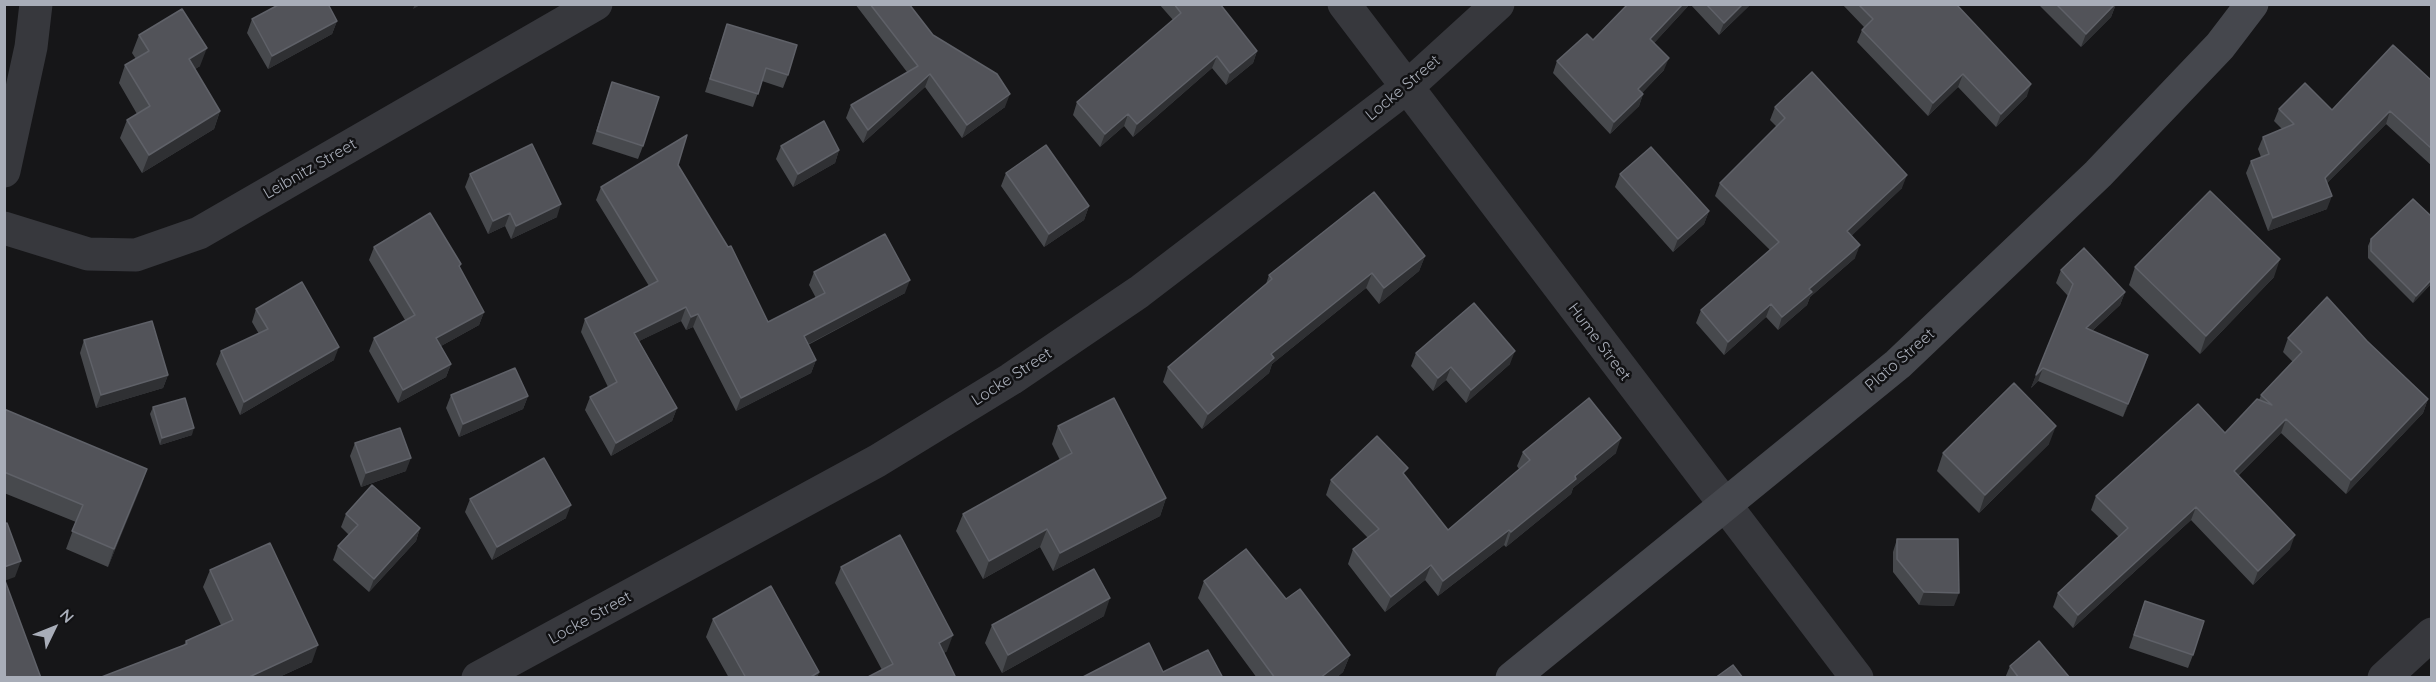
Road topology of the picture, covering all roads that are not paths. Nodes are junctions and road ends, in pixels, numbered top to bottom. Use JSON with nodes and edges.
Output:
{"nodes":[{"id":1,"x":36,"y":4,"type":"edge"},
{"id":2,"x":596,"y":4,"type":"edge"},
{"id":3,"x":1344,"y":4,"type":"edge"},
{"id":4,"x":1498,"y":4,"type":"edge"},
{"id":5,"x":2252,"y":4,"type":"edge"},
{"id":6,"x":1406,"y":88,"type":"junction"},
{"id":7,"x":4,"y":171,"type":"edge"},
{"id":8,"x":4,"y":228,"type":"edge"},
{"id":9,"x":1723,"y":504,"type":"junction"},
{"id":10,"x":2432,"y":634,"type":"edge"},
{"id":11,"x":478,"y":678,"type":"edge"},
{"id":12,"x":1512,"y":678,"type":"edge"},
{"id":13,"x":1857,"y":678,"type":"edge"},
{"id":14,"x":2384,"y":678,"type":"edge"}],
"edges":[{"from":1,"to":7,"type":"street"},
{"from":2,"to":8,"type":"street","name":"Leibnitz Street"},
{"from":3,"to":6,"type":"street","name":"Hume Street"},
{"from":4,"to":6,"type":"street","name":"Locke Street"},
{"from":5,"to":9,"type":"street","name":"Plato Street"},
{"from":6,"to":9,"type":"street","name":"Hume Street"},
{"from":6,"to":11,"type":"street","name":"Locke Street"},
{"from":9,"to":12,"type":"street","name":"Plato Street"},
{"from":9,"to":13,"type":"street","name":"Hume Street"},
{"from":10,"to":14,"type":"street"}]}
